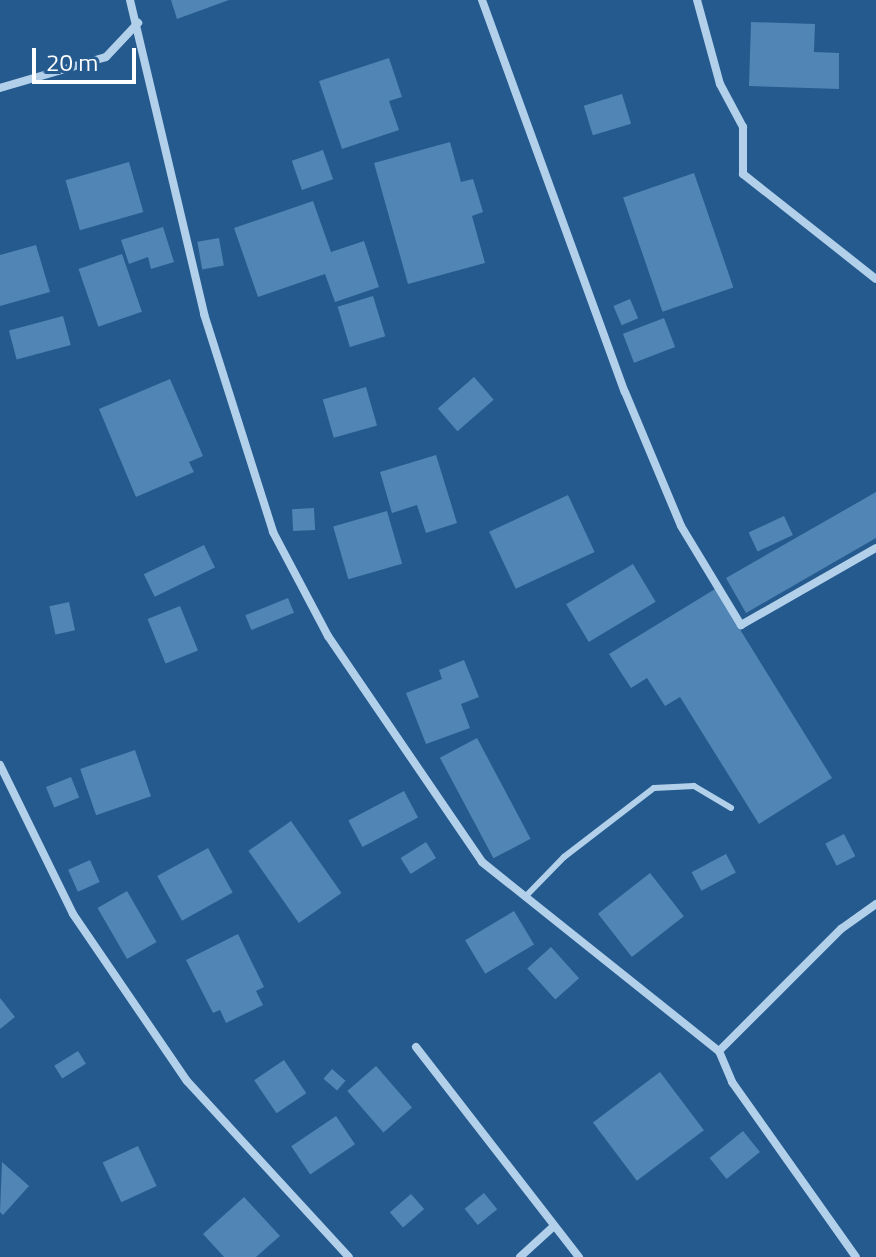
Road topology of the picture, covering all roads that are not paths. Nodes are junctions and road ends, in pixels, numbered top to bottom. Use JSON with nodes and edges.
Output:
{"nodes":[{"id":1,"x":130,"y":0,"type":"edge"},
{"id":2,"x":482,"y":0,"type":"edge"},
{"id":3,"x":697,"y":0,"type":"edge"},
{"id":4,"x":138,"y":23,"type":"junction"},
{"id":5,"x":0,"y":88,"type":"edge"},
{"id":6,"x":876,"y":279,"type":"edge"},
{"id":7,"x":876,"y":548,"type":"edge"},
{"id":8,"x":0,"y":765,"type":"edge"},
{"id":9,"x":731,"y":808,"type":"dead end"},
{"id":10,"x":525,"y":897,"type":"junction"},
{"id":11,"x":876,"y":904,"type":"edge"},
{"id":12,"x":416,"y":1047,"type":"dead end"},
{"id":13,"x":719,"y":1051,"type":"junction"},
{"id":14,"x":554,"y":1226,"type":"junction"},
{"id":15,"x":349,"y":1257,"type":"edge"},
{"id":16,"x":520,"y":1257,"type":"edge"},
{"id":17,"x":579,"y":1257,"type":"edge"},
{"id":18,"x":856,"y":1257,"type":"edge"}],
"edges":[{"from":1,"to":4,"type":"street"},
{"from":2,"to":7,"type":"street"},
{"from":3,"to":6,"type":"street"},
{"from":4,"to":5,"type":"street"},
{"from":4,"to":10,"type":"street"},
{"from":8,"to":15,"type":"street"},
{"from":9,"to":10,"type":"lane"},
{"from":10,"to":13,"type":"street"},
{"from":11,"to":13,"type":"street"},
{"from":12,"to":14,"type":"street"},
{"from":13,"to":18,"type":"street"},
{"from":14,"to":16,"type":"street"},
{"from":14,"to":17,"type":"street"}]}
